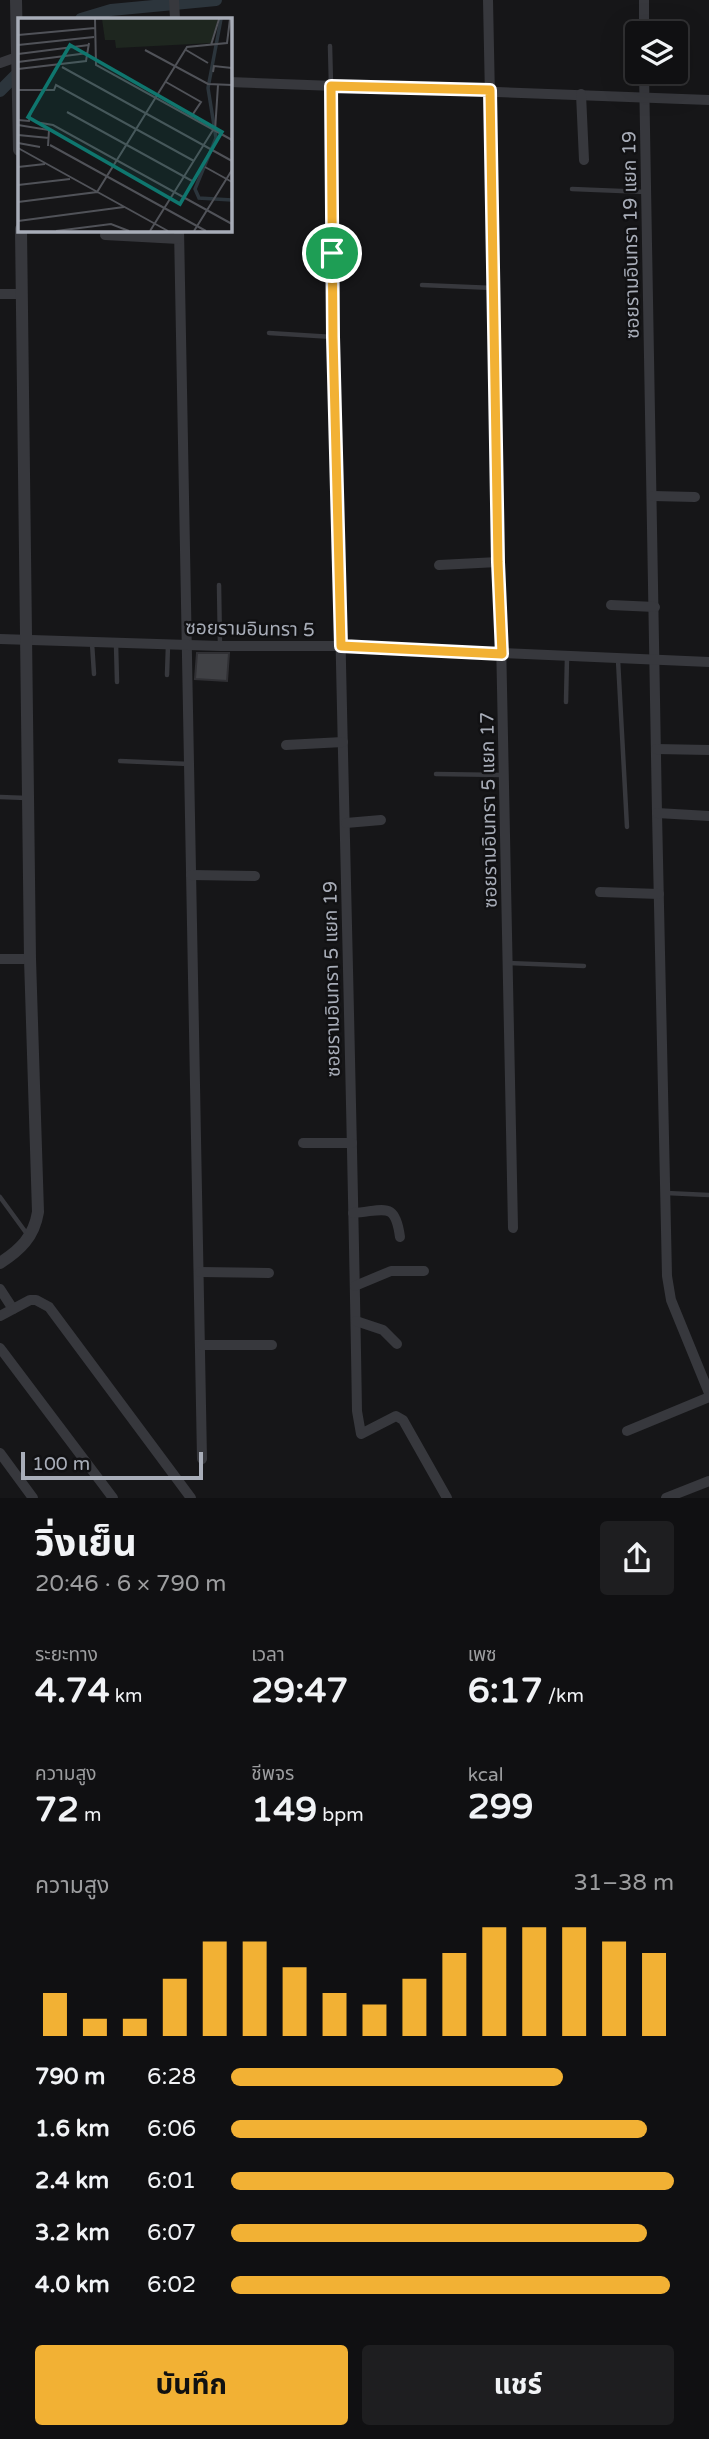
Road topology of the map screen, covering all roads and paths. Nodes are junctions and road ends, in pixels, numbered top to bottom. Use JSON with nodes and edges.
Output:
{"nodes":[{"id":1,"x":16,"y":0,"type":"edge"},
{"id":2,"x":174,"y":0,"type":"edge"},
{"id":3,"x":488,"y":0,"type":"edge"},
{"id":4,"x":643,"y":0,"type":"edge"},
{"id":5,"x":175,"y":18,"type":"edge"},
{"id":6,"x":644,"y":21,"type":"edge"},
{"id":7,"x":330,"y":46,"type":"dead end"},
{"id":8,"x":17,"y":57,"type":"junction"},
{"id":9,"x":0,"y":63,"type":"edge"},
{"id":10,"x":18,"y":79,"type":"edge"},
{"id":11,"x":231,"y":82,"type":"edge"},
{"id":12,"x":644,"y":84,"type":"edge"},
{"id":13,"x":331,"y":86,"type":"junction"},
{"id":14,"x":490,"y":90,"type":"junction"},
{"id":15,"x":581,"y":94,"type":"junction"},
{"id":16,"x":645,"y":98,"type":"junction"},
{"id":17,"x":709,"y":100,"type":"edge"},
{"id":18,"x":18,"y":101,"type":"edge"},
{"id":19,"x":584,"y":160,"type":"dead end"},
{"id":20,"x":572,"y":189,"type":"dead end"},
{"id":21,"x":647,"y":192,"type":"junction"},
{"id":22,"x":21,"y":231,"type":"edge"},
{"id":23,"x":179,"y":234,"type":"edge"},
{"id":24,"x":105,"y":235,"type":"dead end"},
{"id":25,"x":422,"y":285,"type":"dead end"},
{"id":26,"x":494,"y":288,"type":"junction"},
{"id":27,"x":0,"y":294,"type":"edge"},
{"id":28,"x":22,"y":295,"type":"junction"},
{"id":29,"x":269,"y":333,"type":"dead end"},
{"id":30,"x":333,"y":337,"type":"junction"},
{"id":31,"x":653,"y":496,"type":"junction"},
{"id":32,"x":695,"y":497,"type":"dead end"},
{"id":33,"x":498,"y":562,"type":"junction"},
{"id":34,"x":439,"y":565,"type":"dead end"},
{"id":35,"x":219,"y":585,"type":"dead end"},
{"id":36,"x":611,"y":605,"type":"dead end"},
{"id":37,"x":655,"y":607,"type":"junction"},
{"id":38,"x":0,"y":639,"type":"edge"},
{"id":39,"x":24,"y":641,"type":"junction"},
{"id":40,"x":92,"y":643,"type":"junction"},
{"id":41,"x":116,"y":643,"type":"junction"},
{"id":42,"x":168,"y":644,"type":"junction"},
{"id":43,"x":187,"y":645,"type":"junction"},
{"id":44,"x":220,"y":646,"type":"junction"},
{"id":45,"x":341,"y":646,"type":"junction"},
{"id":46,"x":502,"y":654,"type":"junction"},
{"id":47,"x":567,"y":657,"type":"junction"},
{"id":48,"x":618,"y":659,"type":"junction"},
{"id":49,"x":656,"y":660,"type":"junction"},
{"id":50,"x":709,"y":662,"type":"edge"},
{"id":51,"x":94,"y":674,"type":"dead end"},
{"id":52,"x":167,"y":675,"type":"dead end"},
{"id":53,"x":117,"y":682,"type":"dead end"},
{"id":54,"x":566,"y":702,"type":"dead end"},
{"id":55,"x":343,"y":742,"type":"junction"},
{"id":56,"x":286,"y":745,"type":"dead end"},
{"id":57,"x":656,"y":749,"type":"junction"},
{"id":58,"x":709,"y":750,"type":"edge"},
{"id":59,"x":120,"y":761,"type":"dead end"},
{"id":60,"x":189,"y":764,"type":"junction"},
{"id":61,"x":436,"y":774,"type":"dead end"},
{"id":62,"x":504,"y":775,"type":"junction"},
{"id":63,"x":0,"y":797,"type":"edge"},
{"id":64,"x":27,"y":798,"type":"junction"},
{"id":65,"x":657,"y":813,"type":"junction"},
{"id":66,"x":709,"y":816,"type":"edge"},
{"id":67,"x":381,"y":820,"type":"dead end"},
{"id":68,"x":346,"y":823,"type":"junction"},
{"id":69,"x":627,"y":827,"type":"dead end"},
{"id":70,"x":191,"y":875,"type":"junction"},
{"id":71,"x":255,"y":876,"type":"dead end"},
{"id":72,"x":600,"y":892,"type":"dead end"},
{"id":73,"x":659,"y":894,"type":"junction"},
{"id":74,"x":0,"y":959,"type":"edge"},
{"id":75,"x":30,"y":959,"type":"junction"},
{"id":76,"x":508,"y":963,"type":"junction"},
{"id":77,"x":584,"y":966,"type":"dead end"},
{"id":78,"x":303,"y":1143,"type":"dead end"},
{"id":79,"x":352,"y":1143,"type":"junction"},
{"id":80,"x":666,"y":1193,"type":"junction"},
{"id":81,"x":709,"y":1195,"type":"edge"},
{"id":82,"x":0,"y":1197,"type":"edge"},
{"id":83,"x":353,"y":1213,"type":"junction"},
{"id":84,"x":513,"y":1228,"type":"dead end"},
{"id":85,"x":400,"y":1237,"type":"dead end"},
{"id":86,"x":29,"y":1238,"type":"junction"},
{"id":87,"x":0,"y":1263,"type":"edge"},
{"id":88,"x":424,"y":1270,"type":"dead end"},
{"id":89,"x":200,"y":1272,"type":"junction"},
{"id":90,"x":269,"y":1273,"type":"dead end"},
{"id":91,"x":355,"y":1286,"type":"junction"},
{"id":92,"x":0,"y":1289,"type":"edge"},
{"id":93,"x":13,"y":1309,"type":"junction"},
{"id":94,"x":0,"y":1316,"type":"edge"},
{"id":95,"x":356,"y":1321,"type":"junction"},
{"id":96,"x":397,"y":1344,"type":"dead end"},
{"id":97,"x":201,"y":1345,"type":"junction"},
{"id":98,"x":272,"y":1345,"type":"dead end"},
{"id":99,"x":0,"y":1348,"type":"edge"},
{"id":100,"x":709,"y":1395,"type":"edge"},
{"id":101,"x":627,"y":1431,"type":"dead end"},
{"id":102,"x":0,"y":1453,"type":"edge"},
{"id":103,"x":202,"y":1459,"type":"dead end"},
{"id":104,"x":709,"y":1481,"type":"edge"},
{"id":105,"x":33,"y":1497,"type":"edge"},
{"id":106,"x":113,"y":1497,"type":"edge"},
{"id":107,"x":191,"y":1497,"type":"edge"},
{"id":108,"x":447,"y":1497,"type":"edge"},
{"id":109,"x":666,"y":1497,"type":"edge"}],
"edges":[{"from":1,"to":8,"type":"street"},
{"from":2,"to":5,"type":"street"},
{"from":3,"to":14,"type":"street","name":"ซอยรามอินทรา 5 แยก 17"},
{"from":4,"to":6,"type":"street"},
{"from":7,"to":13,"type":"lane"},
{"from":8,"to":9,"type":"street"},
{"from":8,"to":10,"type":"street"},
{"from":10,"to":18,"type":"street"},
{"from":11,"to":13,"type":"street"},
{"from":12,"to":16,"type":"street","name":"ซอยรามอินทรา 19 แยก 19"},
{"from":13,"to":14,"type":"street"},
{"from":13,"to":30,"type":"street","name":"ซอยรามอินทรา 5 แยก 19"},
{"from":14,"to":15,"type":"street"},
{"from":14,"to":26,"type":"street","name":"ซอยรามอินทรา 5 แยก 17"},
{"from":15,"to":16,"type":"street"},
{"from":15,"to":19,"type":"street"},
{"from":16,"to":17,"type":"street"},
{"from":16,"to":21,"type":"street","name":"ซอยรามอินทรา 19 แยก 19"},
{"from":20,"to":21,"type":"lane"},
{"from":21,"to":31,"type":"street","name":"ซอยรามอินทรา 19 แยก 19"},
{"from":22,"to":28,"type":"street"},
{"from":23,"to":24,"type":"street"},
{"from":23,"to":43,"type":"street"},
{"from":25,"to":26,"type":"lane"},
{"from":26,"to":33,"type":"street","name":"ซอยรามอินทรา 5 แยก 17"},
{"from":27,"to":28,"type":"street"},
{"from":28,"to":39,"type":"street"},
{"from":29,"to":30,"type":"lane"},
{"from":30,"to":45,"type":"street","name":"ซอยรามอินทรา 5 แยก 19"},
{"from":31,"to":32,"type":"street"},
{"from":31,"to":37,"type":"street","name":"ซอยรามอินทรา 19 แยก 19"},
{"from":33,"to":34,"type":"street"},
{"from":33,"to":46,"type":"street","name":"ซอยรามอินทรา 5 แยก 17"},
{"from":35,"to":44,"type":"lane"},
{"from":36,"to":37,"type":"street"},
{"from":37,"to":49,"type":"street","name":"ซอยรามอินทรา 19 แยก 19"},
{"from":38,"to":39,"type":"street","name":"ซอยรามอินทรา 5"},
{"from":39,"to":40,"type":"street","name":"ซอยรามอินทรา 5"},
{"from":39,"to":64,"type":"street"},
{"from":40,"to":41,"type":"street","name":"ซอยรามอินทรา 5"},
{"from":40,"to":51,"type":"lane"},
{"from":41,"to":42,"type":"street","name":"ซอยรามอินทรา 5"},
{"from":41,"to":53,"type":"lane"},
{"from":42,"to":43,"type":"street","name":"ซอยรามอินทรา 5"},
{"from":42,"to":52,"type":"lane"},
{"from":43,"to":44,"type":"street","name":"ซอยรามอินทรา 5"},
{"from":43,"to":60,"type":"street"},
{"from":44,"to":45,"type":"street","name":"ซอยรามอินทรา 5"},
{"from":45,"to":46,"type":"street","name":"ซอยรามอินทรา 5"},
{"from":45,"to":55,"type":"street","name":"ซอยรามอินทรา 5 แยก 19"},
{"from":46,"to":47,"type":"street","name":"ซอยรามอินทรา 5"},
{"from":46,"to":62,"type":"street","name":"ซอยรามอินทรา 5 แยก 17"},
{"from":47,"to":48,"type":"street","name":"ซอยรามอินทรา 5"},
{"from":47,"to":54,"type":"lane"},
{"from":48,"to":49,"type":"street","name":"ซอยรามอินทรา 5"},
{"from":48,"to":69,"type":"lane"},
{"from":49,"to":50,"type":"street","name":"ซอยรามอินทรา 5"},
{"from":49,"to":57,"type":"street","name":"ซอยรามอินทรา 19 แยก 19"},
{"from":55,"to":56,"type":"street"},
{"from":55,"to":68,"type":"street","name":"ซอยรามอินทรา 5 แยก 19"},
{"from":57,"to":58,"type":"street"},
{"from":57,"to":65,"type":"street","name":"ซอยรามอินทรา 19 แยก 19"},
{"from":59,"to":60,"type":"lane"},
{"from":60,"to":70,"type":"street"},
{"from":61,"to":62,"type":"lane"},
{"from":62,"to":76,"type":"street","name":"ซอยรามอินทรา 5 แยก 17"},
{"from":63,"to":64,"type":"lane"},
{"from":64,"to":75,"type":"street"},
{"from":65,"to":66,"type":"street"},
{"from":65,"to":73,"type":"street","name":"ซอยรามอินทรา 19 แยก 19"},
{"from":67,"to":68,"type":"street"},
{"from":68,"to":79,"type":"street","name":"ซอยรามอินทรา 5 แยก 19"},
{"from":70,"to":71,"type":"street"},
{"from":70,"to":89,"type":"street"},
{"from":72,"to":73,"type":"street"},
{"from":73,"to":80,"type":"street","name":"ซอยรามอินทรา 19 แยก 19"},
{"from":74,"to":75,"type":"street"},
{"from":75,"to":86,"type":"street"},
{"from":76,"to":77,"type":"lane"},
{"from":76,"to":84,"type":"street","name":"ซอยรามอินทรา 5 แยก 17"},
{"from":78,"to":79,"type":"street"},
{"from":79,"to":83,"type":"street","name":"ซอยรามอินทรา 5 แยก 19"},
{"from":80,"to":81,"type":"lane"},
{"from":80,"to":100,"type":"street","name":"ซอยรามอินทรา 19 แยก 19"},
{"from":82,"to":86,"type":"lane"},
{"from":83,"to":85,"type":"street"},
{"from":83,"to":91,"type":"street","name":"ซอยรามอินทรา 5 แยก 19"},
{"from":86,"to":87,"type":"street"},
{"from":88,"to":91,"type":"street"},
{"from":89,"to":90,"type":"street"},
{"from":89,"to":97,"type":"street"},
{"from":91,"to":95,"type":"street","name":"ซอยรามอินทรา 5 แยก 19"},
{"from":92,"to":93,"type":"street"},
{"from":93,"to":94,"type":"street"},
{"from":93,"to":107,"type":"street"},
{"from":95,"to":96,"type":"street"},
{"from":95,"to":108,"type":"street","name":"ซอยรามอินทรา 5 แยก 19"},
{"from":97,"to":98,"type":"street"},
{"from":97,"to":103,"type":"street"},
{"from":99,"to":106,"type":"street"},
{"from":100,"to":101,"type":"street"},
{"from":102,"to":105,"type":"street"},
{"from":104,"to":109,"type":"street"}]}
